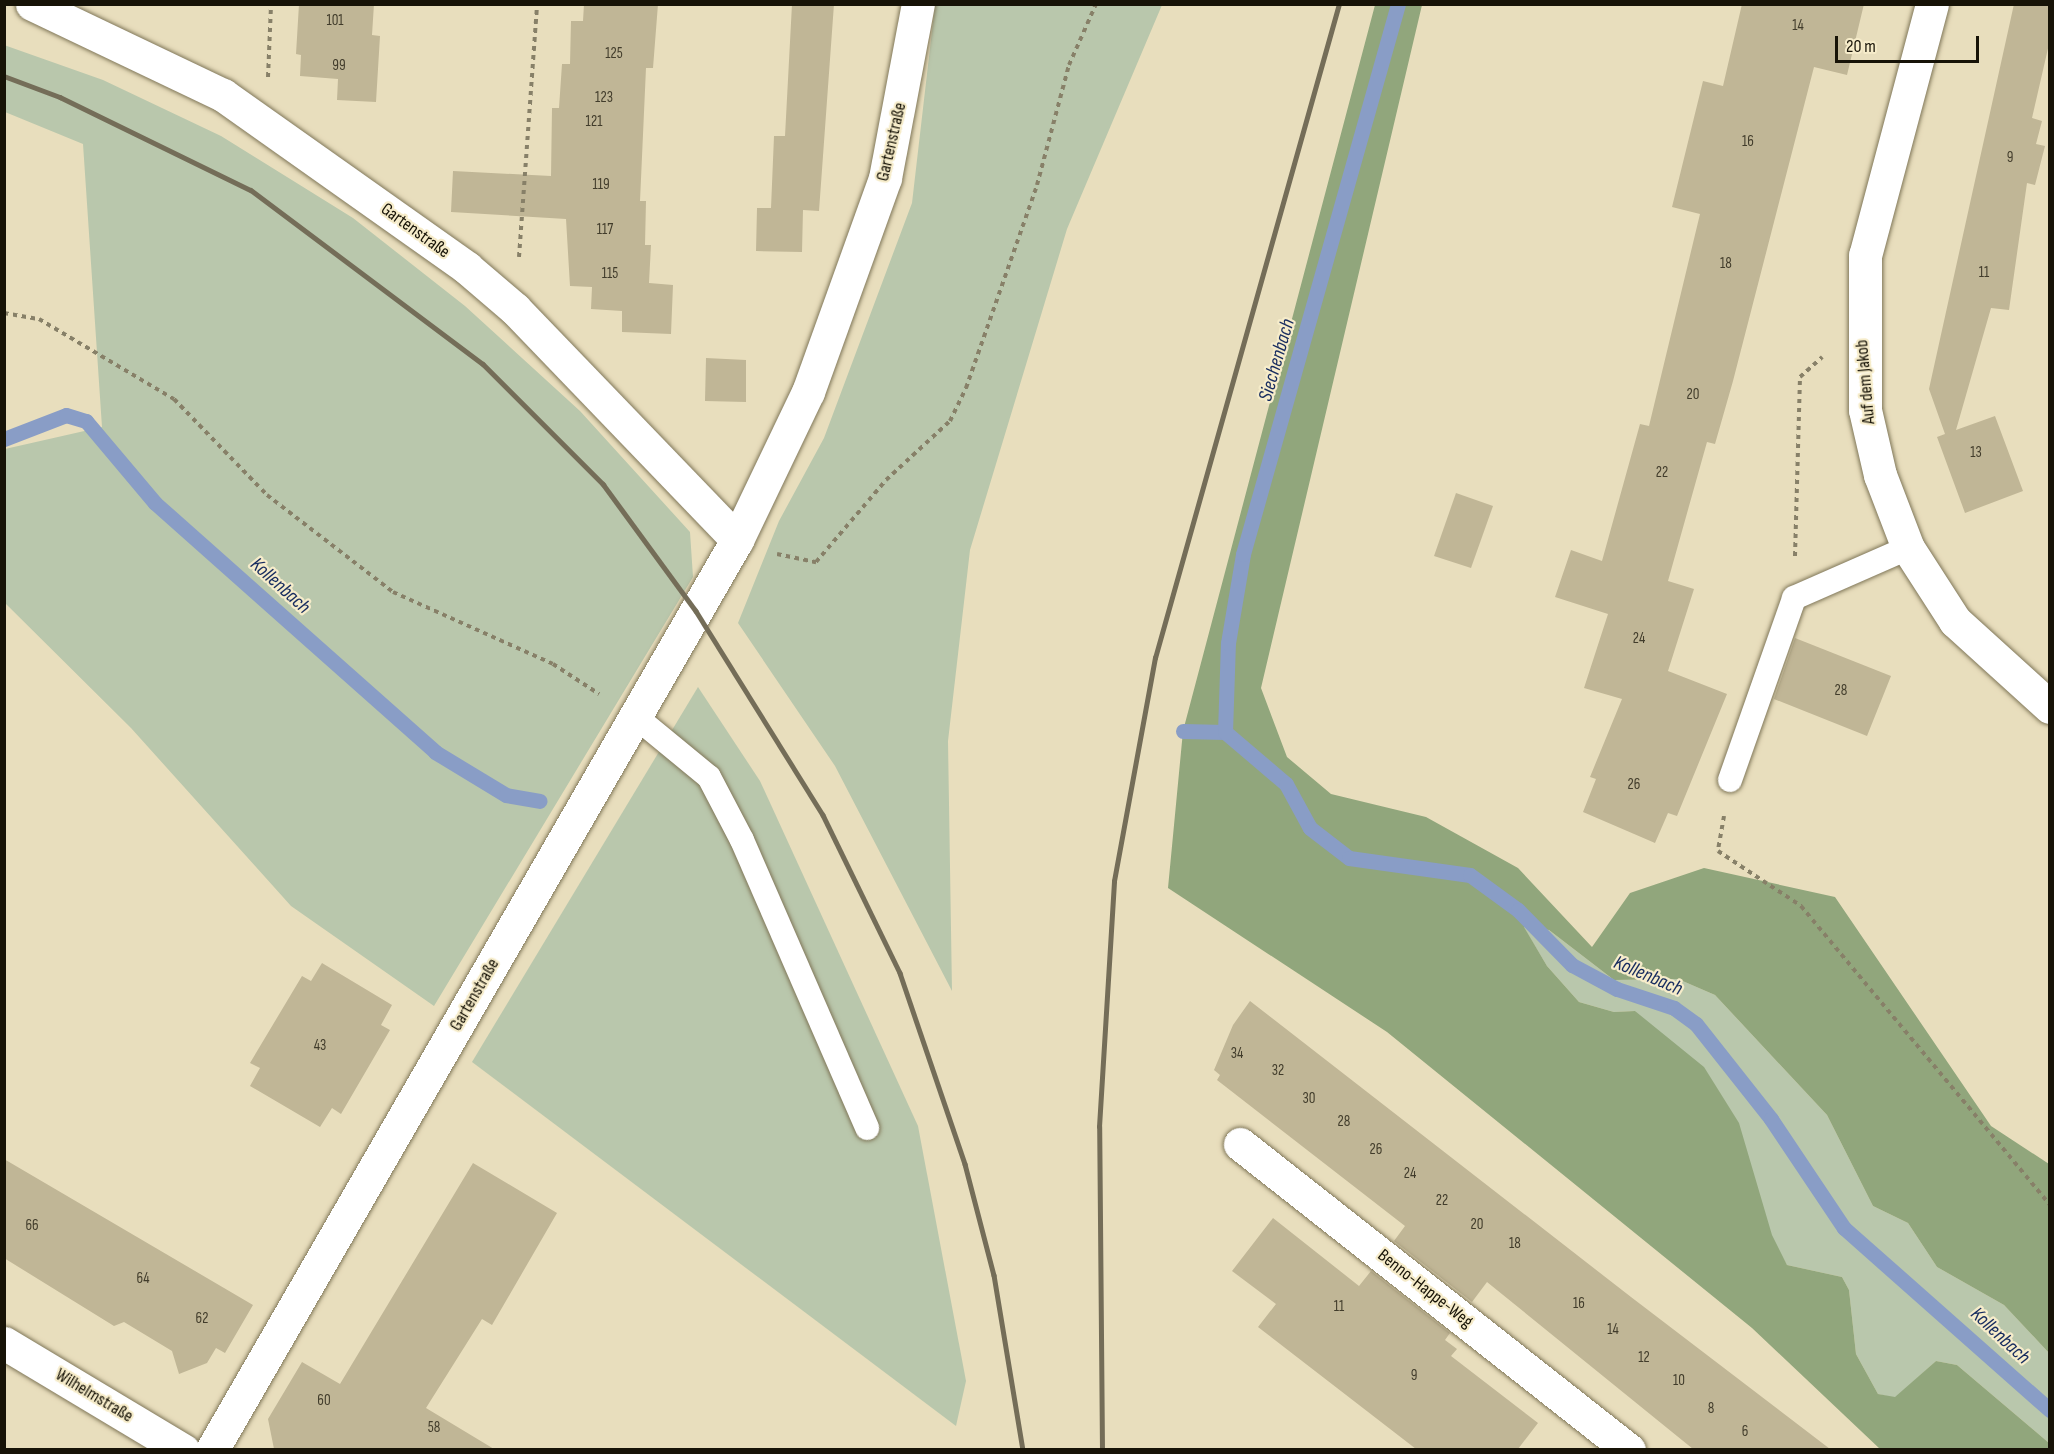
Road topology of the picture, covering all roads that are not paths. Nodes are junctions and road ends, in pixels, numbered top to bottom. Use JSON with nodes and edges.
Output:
{"nodes":[{"id":1,"x":32,"y":4,"type":"edge"},
{"id":2,"x":918,"y":4,"type":"edge"},
{"id":3,"x":1932,"y":4,"type":"edge"},
{"id":4,"x":737,"y":540,"type":"junction"},
{"id":5,"x":1908,"y":548,"type":"junction"},
{"id":6,"x":2049,"y":707,"type":"edge"},
{"id":7,"x":636,"y":717,"type":"junction"},
{"id":8,"x":1730,"y":780,"type":"dead end"},
{"id":9,"x":867,"y":1128,"type":"dead end"},
{"id":10,"x":1240,"y":1144,"type":"dead end"},
{"id":11,"x":4,"y":1343,"type":"edge"},
{"id":12,"x":1612,"y":1444,"type":"edge"},
{"id":13,"x":183,"y":1449,"type":"edge"},
{"id":14,"x":212,"y":1449,"type":"edge"}],
"edges":[{"from":1,"to":4,"type":"street","name":"Gartenstraße"},
{"from":2,"to":4,"type":"street","name":"Gartenstraße"},
{"from":3,"to":5,"type":"street","name":"Auf dem Jakob"},
{"from":4,"to":7,"type":"street","name":"Gartenstraße"},
{"from":5,"to":6,"type":"street","name":"Auf dem Jakob"},
{"from":5,"to":8,"type":"lane"},
{"from":7,"to":9,"type":"lane"},
{"from":7,"to":14,"type":"street","name":"Gartenstraße"},
{"from":10,"to":12,"type":"street","name":"Benno-Happe-Weg"},
{"from":11,"to":13,"type":"street","name":"Wilhelmstraße"}]}
